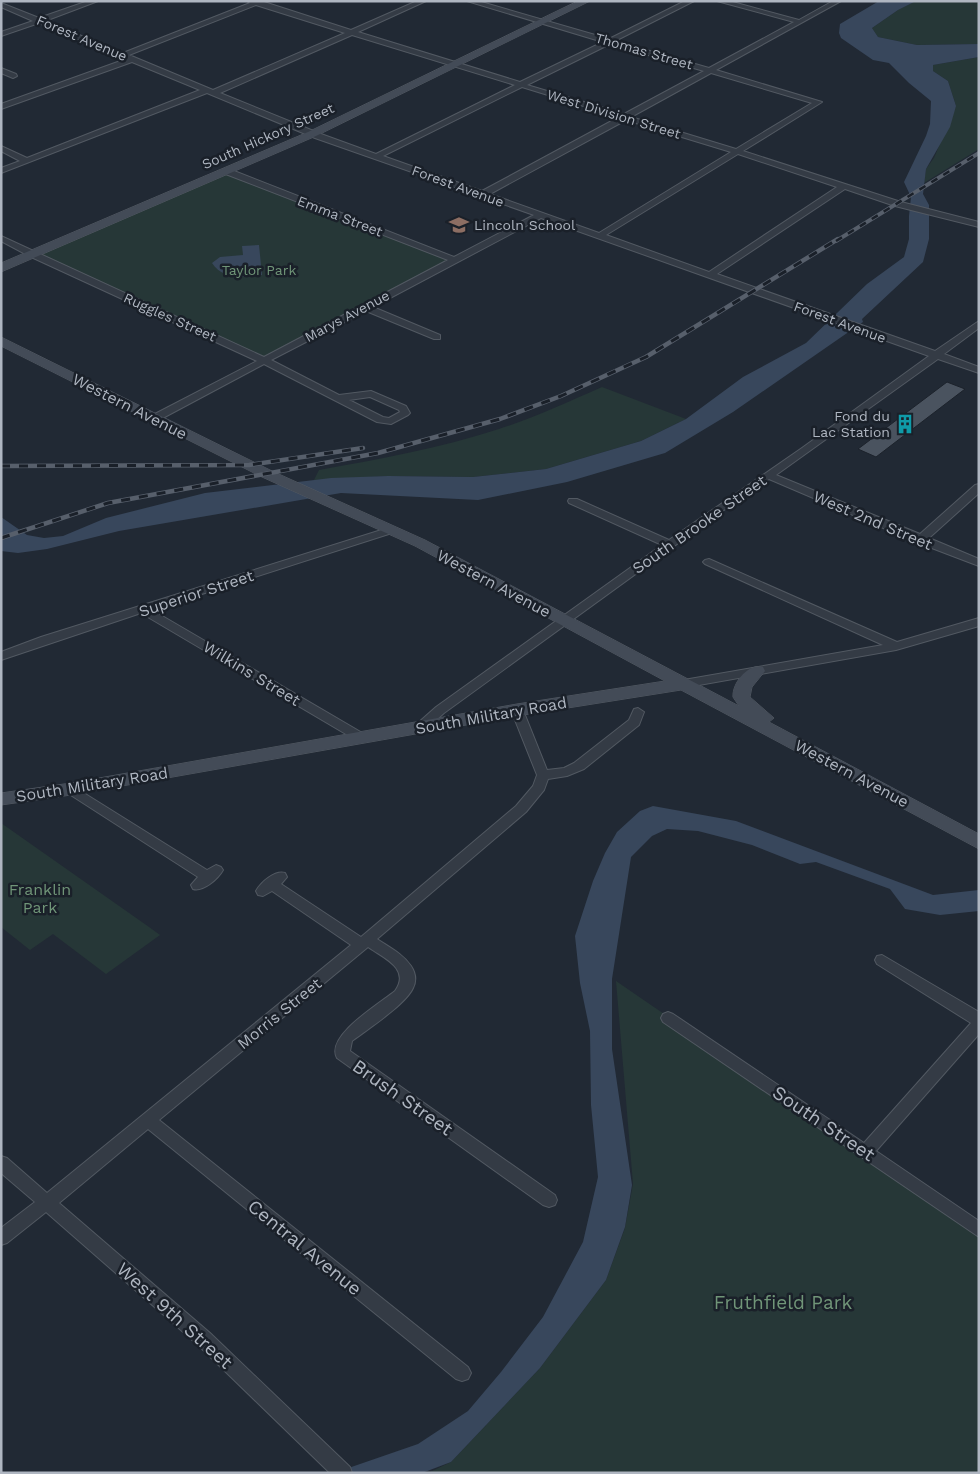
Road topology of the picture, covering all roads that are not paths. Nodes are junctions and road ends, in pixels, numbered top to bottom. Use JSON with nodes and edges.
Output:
{"nodes":[{"id":1,"x":95,"y":1,"type":"edge"},
{"id":2,"x":423,"y":1,"type":"edge"},
{"id":3,"x":470,"y":1,"type":"edge"},
{"id":4,"x":586,"y":1,"type":"edge"},
{"id":5,"x":691,"y":1,"type":"edge"},
{"id":6,"x":720,"y":1,"type":"edge"},
{"id":7,"x":750,"y":1,"type":"edge"},
{"id":8,"x":838,"y":1,"type":"edge"},
{"id":9,"x":255,"y":2,"type":"edge"},
{"id":10,"x":1,"y":5,"type":"edge"},
{"id":11,"x":740,"y":7,"type":"junction"},
{"id":12,"x":40,"y":21,"type":"junction"},
{"id":13,"x":543,"y":22,"type":"junction"},
{"id":14,"x":800,"y":22,"type":"junction"},
{"id":15,"x":351,"y":33,"type":"junction"},
{"id":16,"x":1,"y":34,"type":"edge"},
{"id":17,"x":609,"y":41,"type":"junction"},
{"id":18,"x":123,"y":55,"type":"junction"},
{"id":19,"x":132,"y":59,"type":"junction"},
{"id":20,"x":455,"y":65,"type":"junction"},
{"id":21,"x":1,"y":70,"type":"edge"},
{"id":22,"x":711,"y":70,"type":"junction"},
{"id":23,"x":13,"y":76,"type":"dead end"},
{"id":24,"x":521,"y":85,"type":"junction"},
{"id":25,"x":210,"y":92,"type":"junction"},
{"id":26,"x":1,"y":107,"type":"edge"},
{"id":27,"x":624,"y":117,"type":"junction"},
{"id":28,"x":312,"y":134,"type":"junction"},
{"id":29,"x":1,"y":148,"type":"edge"},
{"id":30,"x":738,"y":152,"type":"junction"},
{"id":31,"x":375,"y":157,"type":"junction"},
{"id":32,"x":27,"y":160,"type":"junction"},
{"id":33,"x":1,"y":171,"type":"edge"},
{"id":34,"x":226,"y":171,"type":"junction"},
{"id":35,"x":844,"y":186,"type":"junction"},
{"id":36,"x":482,"y":194,"type":"junction"},
{"id":37,"x":540,"y":215,"type":"junction"},
{"id":38,"x":979,"y":225,"type":"edge"},
{"id":39,"x":599,"y":236,"type":"junction"},
{"id":40,"x":1,"y":238,"type":"edge"},
{"id":41,"x":32,"y":254,"type":"junction"},
{"id":42,"x":454,"y":260,"type":"junction"},
{"id":43,"x":1,"y":268,"type":"edge"},
{"id":44,"x":710,"y":275,"type":"junction"},
{"id":45,"x":365,"y":307,"type":"junction"},
{"id":46,"x":979,"y":324,"type":"edge"},
{"id":47,"x":437,"y":337,"type":"dead end"},
{"id":48,"x":1,"y":341,"type":"edge"},
{"id":49,"x":936,"y":356,"type":"junction"},
{"id":50,"x":263,"y":360,"type":"junction"},
{"id":51,"x":979,"y":370,"type":"edge"},
{"id":52,"x":338,"y":398,"type":"junction"},
{"id":53,"x":154,"y":418,"type":"junction"},
{"id":54,"x":768,"y":475,"type":"junction"},
{"id":55,"x":979,"y":487,"type":"edge"},
{"id":56,"x":573,"y":501,"type":"dead end"},
{"id":57,"x":392,"y":530,"type":"junction"},
{"id":58,"x":920,"y":540,"type":"junction"},
{"id":59,"x":670,"y":544,"type":"junction"},
{"id":60,"x":709,"y":562,"type":"dead end"},
{"id":61,"x":979,"y":564,"type":"edge"},
{"id":62,"x":144,"y":610,"type":"junction"},
{"id":63,"x":565,"y":621,"type":"junction"},
{"id":64,"x":979,"y":622,"type":"edge"},
{"id":65,"x":896,"y":646,"type":"junction"},
{"id":66,"x":1,"y":656,"type":"edge"},
{"id":67,"x":756,"y":671,"type":"junction"},
{"id":68,"x":682,"y":684,"type":"junction"},
{"id":69,"x":517,"y":710,"type":"junction"},
{"id":70,"x":638,"y":712,"type":"dead end"},
{"id":71,"x":422,"y":726,"type":"junction"},
{"id":72,"x":360,"y":737,"type":"junction"},
{"id":73,"x":813,"y":752,"type":"junction"},
{"id":74,"x":543,"y":775,"type":"junction"},
{"id":75,"x":71,"y":789,"type":"junction"},
{"id":76,"x":1,"y":799,"type":"edge"},
{"id":77,"x":979,"y":842,"type":"edge"},
{"id":78,"x":207,"y":878,"type":"dead end"},
{"id":79,"x":271,"y":884,"type":"dead end"},
{"id":80,"x":364,"y":943,"type":"junction"},
{"id":81,"x":882,"y":960,"type":"dead end"},
{"id":82,"x":668,"y":1018,"type":"dead end"},
{"id":83,"x":979,"y":1022,"type":"edge"},
{"id":84,"x":148,"y":1120,"type":"junction"},
{"id":85,"x":866,"y":1152,"type":"junction"},
{"id":86,"x":1,"y":1162,"type":"edge"},
{"id":87,"x":549,"y":1200,"type":"dead end"},
{"id":88,"x":48,"y":1203,"type":"junction"},
{"id":89,"x":979,"y":1230,"type":"edge"},
{"id":90,"x":1,"y":1238,"type":"edge"},
{"id":91,"x":462,"y":1373,"type":"dead end"},
{"id":92,"x":342,"y":1471,"type":"edge"}],
"edges":[{"from":1,"to":12,"type":"street"},
{"from":2,"to":15,"type":"street"},
{"from":3,"to":13,"type":"street","name":"Thomas Street"},
{"from":4,"to":13,"type":"street","name":"South Hickory Street"},
{"from":5,"to":17,"type":"street"},
{"from":6,"to":11,"type":"street"},
{"from":7,"to":11,"type":"street"},
{"from":8,"to":14,"type":"street"},
{"from":9,"to":15,"type":"street","name":"West Division Street"},
{"from":9,"to":18,"type":"street"},
{"from":10,"to":12,"type":"street","name":"Forest Avenue"},
{"from":11,"to":14,"type":"street"},
{"from":12,"to":16,"type":"street"},
{"from":12,"to":18,"type":"street","name":"Forest Avenue"},
{"from":13,"to":17,"type":"street","name":"Thomas Street"},
{"from":13,"to":20,"type":"street","name":"South Hickory Street"},
{"from":14,"to":22,"type":"street"},
{"from":15,"to":20,"type":"street","name":"West Division Street"},
{"from":15,"to":25,"type":"street"},
{"from":17,"to":22,"type":"street","name":"Thomas Street"},
{"from":17,"to":24,"type":"street"},
{"from":18,"to":19,"type":"street","name":"Forest Avenue"},
{"from":19,"to":25,"type":"street","name":"Forest Avenue"},
{"from":19,"to":26,"type":"street"},
{"from":20,"to":24,"type":"street","name":"West Division Street"},
{"from":20,"to":28,"type":"street","name":"South Hickory Street"},
{"from":21,"to":23,"type":"street"},
{"from":22,"to":27,"type":"street"},
{"from":22,"to":30,"type":"street","name":"Thomas Street"},
{"from":24,"to":27,"type":"street","name":"West Division Street"},
{"from":24,"to":31,"type":"street"},
{"from":25,"to":28,"type":"street","name":"Forest Avenue"},
{"from":25,"to":32,"type":"street"},
{"from":27,"to":30,"type":"street","name":"West Division Street"},
{"from":27,"to":36,"type":"street"},
{"from":28,"to":31,"type":"street","name":"Forest Avenue"},
{"from":28,"to":34,"type":"street","name":"South Hickory Street"},
{"from":29,"to":32,"type":"street"},
{"from":30,"to":35,"type":"street","name":"West Division Street"},
{"from":30,"to":39,"type":"street"},
{"from":31,"to":36,"type":"street","name":"Forest Avenue"},
{"from":32,"to":33,"type":"street"},
{"from":34,"to":41,"type":"street","name":"South Hickory Street"},
{"from":34,"to":42,"type":"street","name":"Emma Street"},
{"from":35,"to":38,"type":"street","name":"West Division Street"},
{"from":35,"to":44,"type":"street"},
{"from":36,"to":37,"type":"street","name":"Forest Avenue"},
{"from":37,"to":39,"type":"street","name":"Forest Avenue"},
{"from":37,"to":42,"type":"street","name":"Marys Avenue"},
{"from":39,"to":44,"type":"street","name":"Forest Avenue"},
{"from":40,"to":41,"type":"street","name":"Ruggles Street"},
{"from":41,"to":43,"type":"street","name":"South Hickory Street"},
{"from":41,"to":50,"type":"street","name":"Ruggles Street"},
{"from":42,"to":45,"type":"street","name":"Marys Avenue"},
{"from":44,"to":49,"type":"street","name":"Forest Avenue"},
{"from":45,"to":47,"type":"street"},
{"from":45,"to":50,"type":"street","name":"Marys Avenue"},
{"from":46,"to":49,"type":"street","name":"South Brooke Street"},
{"from":48,"to":53,"type":"street","name":"Western Avenue"},
{"from":49,"to":51,"type":"street","name":"Forest Avenue"},
{"from":49,"to":54,"type":"street","name":"South Brooke Street"},
{"from":50,"to":52,"type":"street","name":"Ruggles Street"},
{"from":50,"to":53,"type":"street","name":"Marys Avenue"},
{"from":52,"to":52,"type":"street","name":"Ruggles Street"},
{"from":53,"to":57,"type":"street","name":"Western Avenue"},
{"from":54,"to":58,"type":"street","name":"West 2nd Street"},
{"from":54,"to":59,"type":"street","name":"South Brooke Street"},
{"from":55,"to":58,"type":"street"},
{"from":56,"to":59,"type":"street"},
{"from":57,"to":62,"type":"street","name":"Superior Street"},
{"from":57,"to":63,"type":"street","name":"Western Avenue"},
{"from":58,"to":61,"type":"street","name":"West 2nd Street"},
{"from":59,"to":63,"type":"street","name":"South Brooke Street"},
{"from":60,"to":65,"type":"street"},
{"from":62,"to":66,"type":"street","name":"Superior Street"},
{"from":62,"to":72,"type":"street","name":"Wilkins Street"},
{"from":63,"to":68,"type":"street","name":"Western Avenue"},
{"from":63,"to":71,"type":"street","name":"South Brooke Street"},
{"from":64,"to":65,"type":"street","name":"South Military Road"},
{"from":65,"to":67,"type":"street","name":"South Military Road"},
{"from":67,"to":68,"type":"street","name":"South Military Road"},
{"from":67,"to":73,"type":"street"},
{"from":68,"to":69,"type":"street","name":"South Military Road"},
{"from":68,"to":73,"type":"street","name":"Western Avenue"},
{"from":69,"to":71,"type":"street","name":"South Military Road"},
{"from":69,"to":74,"type":"street"},
{"from":70,"to":74,"type":"street"},
{"from":71,"to":72,"type":"street","name":"South Military Road"},
{"from":72,"to":75,"type":"street","name":"South Military Road"},
{"from":73,"to":77,"type":"street","name":"Western Avenue"},
{"from":74,"to":80,"type":"street","name":"Morris Street"},
{"from":75,"to":76,"type":"street","name":"South Military Road"},
{"from":75,"to":78,"type":"street"},
{"from":79,"to":80,"type":"street","name":"Brush Street"},
{"from":80,"to":84,"type":"street","name":"Morris Street"},
{"from":80,"to":87,"type":"street","name":"Brush Street"},
{"from":81,"to":83,"type":"street"},
{"from":82,"to":85,"type":"street","name":"South Street"},
{"from":83,"to":85,"type":"street"},
{"from":84,"to":88,"type":"street","name":"Morris Street"},
{"from":84,"to":91,"type":"street","name":"Central Avenue"},
{"from":85,"to":89,"type":"street","name":"South Street"},
{"from":86,"to":88,"type":"street","name":"West 9th Street"},
{"from":88,"to":90,"type":"street","name":"Morris Street"},
{"from":88,"to":92,"type":"street","name":"West 9th Street"}]}
